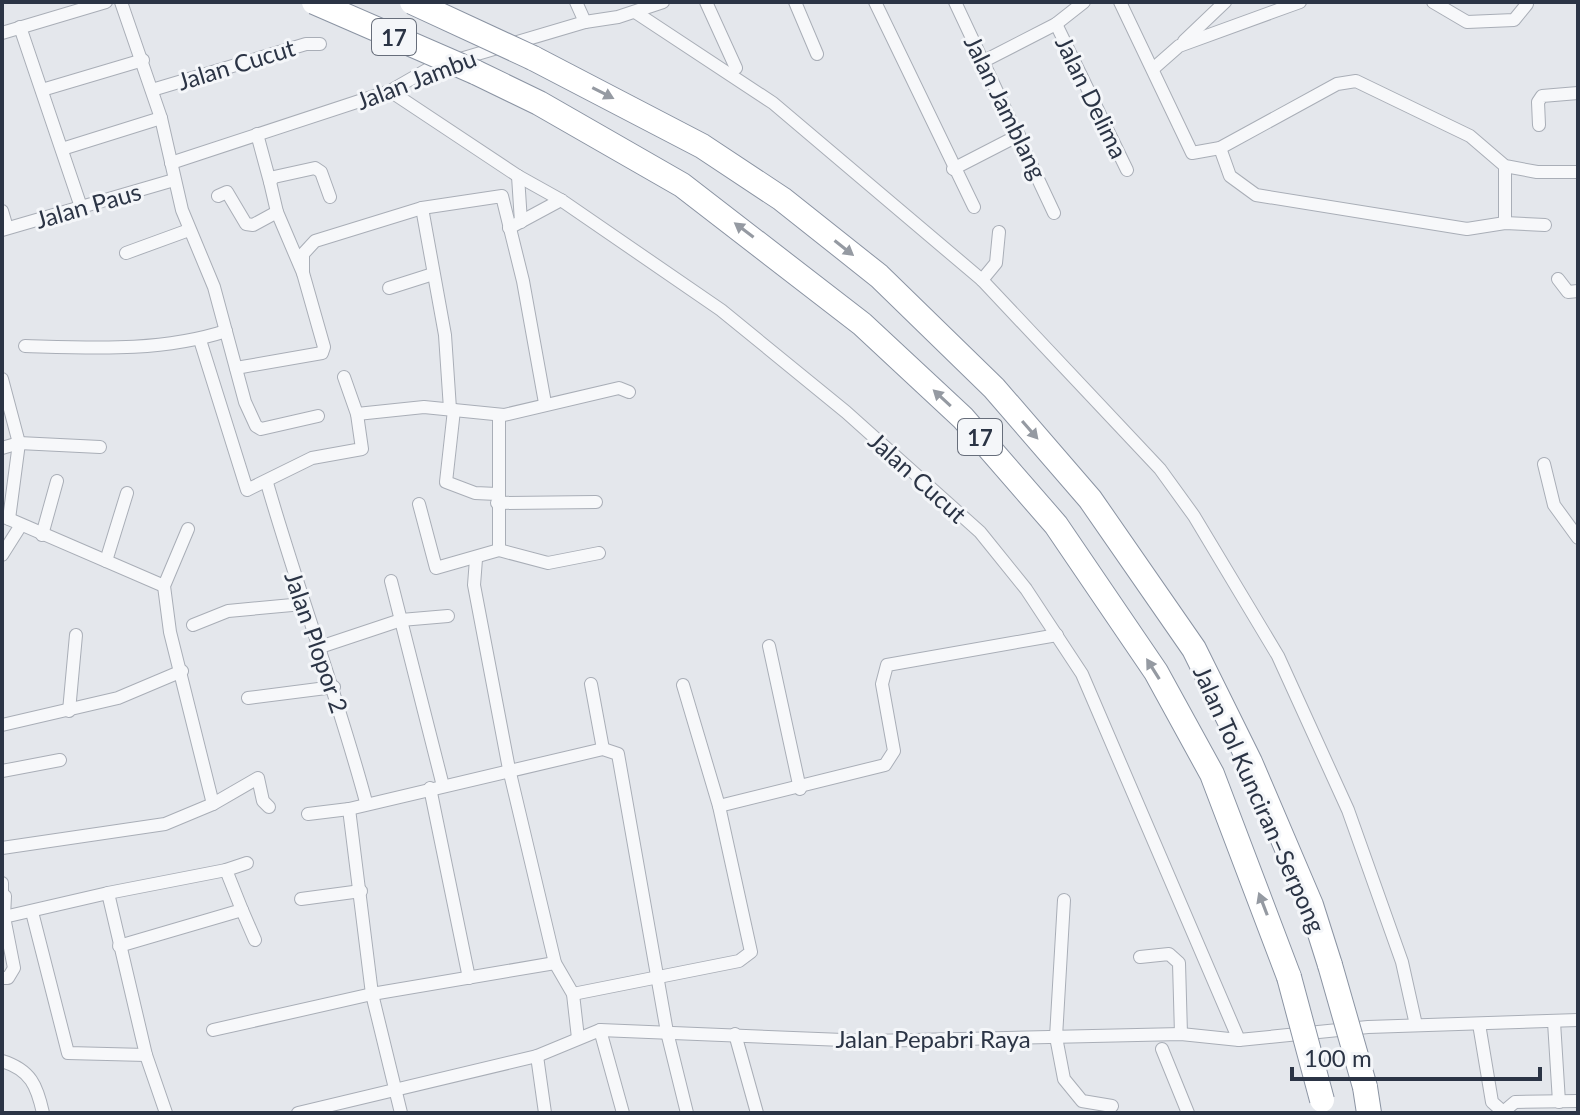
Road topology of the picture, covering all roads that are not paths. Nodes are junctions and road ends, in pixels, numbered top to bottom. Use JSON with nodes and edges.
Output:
{"nodes":[{"id":1,"x":106,"y":2,"type":"edge"},
{"id":2,"x":121,"y":2,"type":"edge"},
{"id":3,"x":314,"y":2,"type":"edge"},
{"id":4,"x":412,"y":2,"type":"edge"},
{"id":5,"x":576,"y":2,"type":"edge"},
{"id":6,"x":706,"y":2,"type":"edge"},
{"id":7,"x":795,"y":2,"type":"edge"},
{"id":8,"x":875,"y":2,"type":"edge"},
{"id":9,"x":955,"y":2,"type":"edge"},
{"id":10,"x":1084,"y":2,"type":"edge"},
{"id":11,"x":1120,"y":2,"type":"edge"},
{"id":12,"x":1225,"y":2,"type":"edge"},
{"id":13,"x":1300,"y":2,"type":"edge"},
{"id":14,"x":1433,"y":2,"type":"edge"},
{"id":15,"x":655,"y":3,"type":"edge"},
{"id":16,"x":1527,"y":4,"type":"edge"},
{"id":17,"x":635,"y":12,"type":"junction"},
{"id":18,"x":585,"y":22,"type":"junction"},
{"id":19,"x":1056,"y":24,"type":"junction"},
{"id":20,"x":20,"y":27,"type":"junction"},
{"id":21,"x":2,"y":33,"type":"edge"},
{"id":22,"x":320,"y":44,"type":"dead end"},
{"id":23,"x":1179,"y":46,"type":"junction"},
{"id":24,"x":817,"y":54,"type":"dead end"},
{"id":25,"x":143,"y":60,"type":"junction"},
{"id":26,"x":984,"y":61,"type":"junction"},
{"id":27,"x":736,"y":68,"type":"dead end"},
{"id":28,"x":1154,"y":68,"type":"junction"},
{"id":29,"x":42,"y":90,"type":"junction"},
{"id":30,"x":152,"y":90,"type":"junction"},
{"id":31,"x":390,"y":91,"type":"junction"},
{"id":32,"x":1578,"y":93,"type":"edge"},
{"id":33,"x":161,"y":118,"type":"junction"},
{"id":34,"x":1539,"y":125,"type":"dead end"},
{"id":35,"x":257,"y":134,"type":"junction"},
{"id":36,"x":1019,"y":135,"type":"junction"},
{"id":37,"x":1220,"y":148,"type":"junction"},
{"id":38,"x":62,"y":149,"type":"junction"},
{"id":39,"x":171,"y":163,"type":"junction"},
{"id":40,"x":1505,"y":166,"type":"junction"},
{"id":41,"x":953,"y":169,"type":"junction"},
{"id":42,"x":1127,"y":170,"type":"dead end"},
{"id":43,"x":1578,"y":172,"type":"edge"},
{"id":44,"x":518,"y":176,"type":"junction"},
{"id":45,"x":174,"y":180,"type":"junction"},
{"id":46,"x":270,"y":182,"type":"junction"},
{"id":47,"x":218,"y":196,"type":"dead end"},
{"id":48,"x":330,"y":197,"type":"dead end"},
{"id":49,"x":561,"y":200,"type":"junction"},
{"id":50,"x":81,"y":207,"type":"junction"},
{"id":51,"x":974,"y":207,"type":"dead end"},
{"id":52,"x":422,"y":208,"type":"junction"},
{"id":53,"x":2,"y":211,"type":"edge"},
{"id":54,"x":277,"y":212,"type":"junction"},
{"id":55,"x":1054,"y":213,"type":"dead end"},
{"id":56,"x":1505,"y":223,"type":"junction"},
{"id":57,"x":515,"y":225,"type":"junction"},
{"id":58,"x":1545,"y":225,"type":"dead end"},
{"id":59,"x":5,"y":229,"type":"edge"},
{"id":60,"x":189,"y":230,"type":"junction"},
{"id":61,"x":999,"y":232,"type":"dead end"},
{"id":62,"x":126,"y":253,"type":"dead end"},
{"id":63,"x":303,"y":273,"type":"junction"},
{"id":64,"x":433,"y":274,"type":"junction"},
{"id":65,"x":1558,"y":279,"type":"dead end"},
{"id":66,"x":982,"y":280,"type":"junction"},
{"id":67,"x":389,"y":288,"type":"dead end"},
{"id":68,"x":1578,"y":291,"type":"edge"},
{"id":69,"x":226,"y":331,"type":"junction"},
{"id":70,"x":200,"y":340,"type":"junction"},
{"id":71,"x":25,"y":346,"type":"dead end"},
{"id":72,"x":236,"y":368,"type":"junction"},
{"id":73,"x":344,"y":377,"type":"dead end"},
{"id":74,"x":2,"y":379,"type":"edge"},
{"id":75,"x":629,"y":392,"type":"dead end"},
{"id":76,"x":545,"y":403,"type":"junction"},
{"id":77,"x":452,"y":409,"type":"junction"},
{"id":78,"x":357,"y":414,"type":"junction"},
{"id":79,"x":318,"y":416,"type":"dead end"},
{"id":80,"x":499,"y":416,"type":"junction"},
{"id":81,"x":19,"y":443,"type":"junction"},
{"id":82,"x":100,"y":447,"type":"dead end"},
{"id":83,"x":2,"y":448,"type":"edge"},
{"id":84,"x":1544,"y":464,"type":"dead end"},
{"id":85,"x":57,"y":481,"type":"dead end"},
{"id":86,"x":267,"y":483,"type":"junction"},
{"id":87,"x":127,"y":493,"type":"dead end"},
{"id":88,"x":497,"y":498,"type":"junction"},
{"id":89,"x":596,"y":502,"type":"dead end"},
{"id":90,"x":419,"y":504,"type":"dead end"},
{"id":91,"x":11,"y":520,"type":"edge"},
{"id":92,"x":188,"y":529,"type":"dead end"},
{"id":93,"x":42,"y":535,"type":"junction"},
{"id":94,"x":1578,"y":538,"type":"edge"},
{"id":95,"x":499,"y":550,"type":"junction"},
{"id":96,"x":599,"y":553,"type":"dead end"},
{"id":97,"x":2,"y":555,"type":"edge"},
{"id":98,"x":476,"y":559,"type":"junction"},
{"id":99,"x":106,"y":561,"type":"junction"},
{"id":100,"x":391,"y":581,"type":"dead end"},
{"id":101,"x":164,"y":586,"type":"junction"},
{"id":102,"x":303,"y":604,"type":"junction"},
{"id":103,"x":448,"y":616,"type":"dead end"},
{"id":104,"x":401,"y":620,"type":"junction"},
{"id":105,"x":193,"y":625,"type":"dead end"},
{"id":106,"x":76,"y":635,"type":"dead end"},
{"id":107,"x":1057,"y":635,"type":"junction"},
{"id":108,"x":769,"y":646,"type":"dead end"},
{"id":109,"x":317,"y":648,"type":"junction"},
{"id":110,"x":182,"y":671,"type":"junction"},
{"id":111,"x":591,"y":684,"type":"dead end"},
{"id":112,"x":683,"y":685,"type":"dead end"},
{"id":113,"x":334,"y":687,"type":"junction"},
{"id":114,"x":248,"y":698,"type":"dead end"},
{"id":115,"x":69,"y":711,"type":"junction"},
{"id":116,"x":2,"y":725,"type":"edge"},
{"id":117,"x":603,"y":749,"type":"junction"},
{"id":118,"x":60,"y":760,"type":"dead end"},
{"id":119,"x":509,"y":769,"type":"junction"},
{"id":120,"x":2,"y":771,"type":"edge"},
{"id":121,"x":436,"y":787,"type":"junction"},
{"id":122,"x":800,"y":789,"type":"junction"},
{"id":123,"x":366,"y":802,"type":"junction"},
{"id":124,"x":213,"y":804,"type":"junction"},
{"id":125,"x":719,"y":806,"type":"junction"},
{"id":126,"x":269,"y":807,"type":"dead end"},
{"id":127,"x":349,"y":809,"type":"junction"},
{"id":128,"x":308,"y":814,"type":"dead end"},
{"id":129,"x":2,"y":848,"type":"edge"},
{"id":130,"x":247,"y":863,"type":"dead end"},
{"id":131,"x":226,"y":870,"type":"junction"},
{"id":132,"x":3,"y":891,"type":"edge"},
{"id":133,"x":361,"y":891,"type":"junction"},
{"id":134,"x":108,"y":893,"type":"junction"},
{"id":135,"x":301,"y":899,"type":"dead end"},
{"id":136,"x":1064,"y":900,"type":"dead end"},
{"id":137,"x":242,"y":910,"type":"junction"},
{"id":138,"x":32,"y":912,"type":"junction"},
{"id":139,"x":4,"y":917,"type":"junction"},
{"id":140,"x":255,"y":940,"type":"dead end"},
{"id":141,"x":119,"y":946,"type":"junction"},
{"id":142,"x":1140,"y":957,"type":"dead end"},
{"id":143,"x":555,"y":963,"type":"junction"},
{"id":144,"x":658,"y":974,"type":"junction"},
{"id":145,"x":2,"y":978,"type":"edge"},
{"id":146,"x":469,"y":978,"type":"junction"},
{"id":147,"x":372,"y":994,"type":"junction"},
{"id":148,"x":573,"y":994,"type":"junction"},
{"id":149,"x":1578,"y":1020,"type":"edge"},
{"id":150,"x":1554,"y":1022,"type":"junction"},
{"id":151,"x":1479,"y":1024,"type":"junction"},
{"id":152,"x":1416,"y":1025,"type":"junction"},
{"id":153,"x":213,"y":1030,"type":"dead end"},
{"id":154,"x":600,"y":1030,"type":"junction"},
{"id":155,"x":667,"y":1032,"type":"junction"},
{"id":156,"x":735,"y":1034,"type":"junction"},
{"id":157,"x":1181,"y":1034,"type":"junction"},
{"id":158,"x":1056,"y":1037,"type":"junction"},
{"id":159,"x":578,"y":1038,"type":"junction"},
{"id":160,"x":1239,"y":1040,"type":"junction"},
{"id":161,"x":1162,"y":1049,"type":"dead end"},
{"id":162,"x":146,"y":1055,"type":"junction"},
{"id":163,"x":537,"y":1056,"type":"junction"},
{"id":164,"x":2,"y":1061,"type":"edge"},
{"id":165,"x":397,"y":1092,"type":"junction"},
{"id":166,"x":1578,"y":1101,"type":"edge"},
{"id":167,"x":1559,"y":1102,"type":"junction"},
{"id":168,"x":1112,"y":1106,"type":"dead end"},
{"id":169,"x":1502,"y":1112,"type":"edge"},
{"id":170,"x":43,"y":1113,"type":"edge"},
{"id":171,"x":166,"y":1113,"type":"edge"},
{"id":172,"x":298,"y":1113,"type":"edge"},
{"id":173,"x":401,"y":1113,"type":"edge"},
{"id":174,"x":545,"y":1113,"type":"edge"},
{"id":175,"x":623,"y":1113,"type":"edge"},
{"id":176,"x":687,"y":1113,"type":"edge"},
{"id":177,"x":757,"y":1113,"type":"edge"},
{"id":178,"x":1187,"y":1113,"type":"edge"},
{"id":179,"x":1324,"y":1113,"type":"edge"},
{"id":180,"x":1369,"y":1113,"type":"edge"}],
"edges":[{"from":1,"to":20,"type":"street"},
{"from":2,"to":25,"type":"street"},
{"from":179,"to":3,"type":"highway","name":"Jalan Tol Kunciran–Serpong","number":"17","one_way":true,"bridge":true},
{"from":4,"to":180,"type":"highway","name":"Jalan Tol Kunciran–Serpong","number":"17","one_way":true,"bridge":true},
{"from":5,"to":18,"type":"street"},
{"from":6,"to":27,"type":"street"},
{"from":7,"to":24,"type":"street"},
{"from":8,"to":41,"type":"street"},
{"from":9,"to":26,"type":"street","name":"Jalan Jamblang"},
{"from":10,"to":19,"type":"street"},
{"from":11,"to":28,"type":"street"},
{"from":12,"to":23,"type":"street"},
{"from":13,"to":23,"type":"street"},
{"from":14,"to":16,"type":"street"},
{"from":15,"to":17,"type":"street","name":"Jalan Jambu"},
{"from":17,"to":18,"type":"street","name":"Jalan Jambu"},
{"from":17,"to":66,"type":"street"},
{"from":18,"to":31,"type":"street","name":"Jalan Jambu"},
{"from":19,"to":26,"type":"street"},
{"from":19,"to":42,"type":"street","name":"Jalan Delima"},
{"from":20,"to":21,"type":"street"},
{"from":20,"to":29,"type":"street"},
{"from":22,"to":30,"type":"street","name":"Jalan Cucut"},
{"from":23,"to":28,"type":"street"},
{"from":25,"to":29,"type":"street"},
{"from":25,"to":30,"type":"street"},
{"from":26,"to":36,"type":"street","name":"Jalan Jamblang"},
{"from":28,"to":37,"type":"street"},
{"from":29,"to":38,"type":"street"},
{"from":30,"to":33,"type":"street"},
{"from":31,"to":35,"type":"street","name":"Jalan Jambu"},
{"from":31,"to":44,"type":"street","name":"Jalan Cucut"},
{"from":32,"to":34,"type":"street"},
{"from":33,"to":38,"type":"street"},
{"from":33,"to":39,"type":"street"},
{"from":35,"to":39,"type":"street","name":"Jalan Jambu"},
{"from":35,"to":46,"type":"street"},
{"from":36,"to":41,"type":"street"},
{"from":36,"to":55,"type":"street","name":"Jalan Jamblang"},
{"from":37,"to":40,"type":"street"},
{"from":37,"to":56,"type":"street"},
{"from":38,"to":50,"type":"street"},
{"from":39,"to":45,"type":"street"},
{"from":40,"to":43,"type":"street"},
{"from":40,"to":56,"type":"street"},
{"from":41,"to":51,"type":"street"},
{"from":44,"to":49,"type":"street","name":"Jalan Cucut"},
{"from":44,"to":57,"type":"street"},
{"from":45,"to":50,"type":"street","name":"Jalan Paus"},
{"from":45,"to":60,"type":"street"},
{"from":46,"to":48,"type":"street"},
{"from":46,"to":54,"type":"street"},
{"from":47,"to":54,"type":"street"},
{"from":49,"to":57,"type":"street"},
{"from":49,"to":107,"type":"street","name":"Jalan Cucut"},
{"from":50,"to":59,"type":"street","name":"Jalan Paus"},
{"from":52,"to":57,"type":"street"},
{"from":52,"to":63,"type":"street"},
{"from":52,"to":64,"type":"street"},
{"from":53,"to":59,"type":"street"},
{"from":54,"to":63,"type":"street"},
{"from":56,"to":58,"type":"street"},
{"from":57,"to":76,"type":"street"},
{"from":60,"to":62,"type":"street"},
{"from":60,"to":69,"type":"street"},
{"from":61,"to":66,"type":"street"},
{"from":63,"to":72,"type":"street"},
{"from":64,"to":67,"type":"street"},
{"from":64,"to":77,"type":"street"},
{"from":65,"to":68,"type":"street"},
{"from":66,"to":152,"type":"street"},
{"from":69,"to":70,"type":"street"},
{"from":69,"to":72,"type":"street"},
{"from":70,"to":71,"type":"street"},
{"from":70,"to":86,"type":"street"},
{"from":72,"to":79,"type":"street"},
{"from":73,"to":78,"type":"street"},
{"from":74,"to":81,"type":"street"},
{"from":75,"to":76,"type":"street"},
{"from":76,"to":80,"type":"street"},
{"from":77,"to":78,"type":"street"},
{"from":77,"to":80,"type":"street"},
{"from":77,"to":88,"type":"street"},
{"from":78,"to":86,"type":"street"},
{"from":80,"to":88,"type":"street"},
{"from":81,"to":82,"type":"street"},
{"from":81,"to":83,"type":"street"},
{"from":81,"to":91,"type":"street"},
{"from":84,"to":94,"type":"street"},
{"from":85,"to":93,"type":"street"},
{"from":86,"to":102,"type":"street","name":"Jalan Plopor 2"},
{"from":87,"to":99,"type":"street"},
{"from":88,"to":89,"type":"street"},
{"from":88,"to":95,"type":"street"},
{"from":90,"to":98,"type":"street"},
{"from":91,"to":93,"type":"street"},
{"from":91,"to":97,"type":"street"},
{"from":92,"to":101,"type":"street"},
{"from":93,"to":99,"type":"street"},
{"from":95,"to":96,"type":"street"},
{"from":95,"to":98,"type":"street"},
{"from":98,"to":119,"type":"street"},
{"from":99,"to":101,"type":"street"},
{"from":100,"to":104,"type":"street"},
{"from":101,"to":110,"type":"street"},
{"from":102,"to":105,"type":"street"},
{"from":102,"to":109,"type":"street","name":"Jalan Plopor 2"},
{"from":103,"to":104,"type":"street"},
{"from":104,"to":109,"type":"street"},
{"from":104,"to":121,"type":"street"},
{"from":106,"to":115,"type":"street"},
{"from":107,"to":122,"type":"street"},
{"from":107,"to":160,"type":"street","name":"Jalan Cucut"},
{"from":108,"to":122,"type":"street"},
{"from":109,"to":113,"type":"street","name":"Jalan Plopor 2"},
{"from":110,"to":115,"type":"street"},
{"from":110,"to":124,"type":"street"},
{"from":111,"to":117,"type":"street"},
{"from":112,"to":125,"type":"street"},
{"from":113,"to":114,"type":"street"},
{"from":113,"to":123,"type":"street","name":"Jalan Plopor 2"},
{"from":115,"to":116,"type":"street"},
{"from":117,"to":119,"type":"street"},
{"from":117,"to":144,"type":"street"},
{"from":118,"to":120,"type":"street"},
{"from":119,"to":121,"type":"street"},
{"from":119,"to":143,"type":"street"},
{"from":121,"to":123,"type":"street"},
{"from":121,"to":146,"type":"street"},
{"from":122,"to":125,"type":"street"},
{"from":123,"to":127,"type":"street"},
{"from":124,"to":126,"type":"street"},
{"from":124,"to":129,"type":"street"},
{"from":125,"to":144,"type":"street"},
{"from":127,"to":128,"type":"street"},
{"from":127,"to":133,"type":"street"},
{"from":130,"to":131,"type":"street"},
{"from":131,"to":134,"type":"street"},
{"from":131,"to":137,"type":"street"},
{"from":132,"to":139,"type":"street"},
{"from":133,"to":135,"type":"street"},
{"from":133,"to":147,"type":"street"},
{"from":134,"to":138,"type":"street"},
{"from":134,"to":141,"type":"street"},
{"from":136,"to":158,"type":"street"},
{"from":137,"to":140,"type":"street"},
{"from":137,"to":141,"type":"street"},
{"from":138,"to":139,"type":"street"},
{"from":138,"to":162,"type":"street"},
{"from":139,"to":145,"type":"street"},
{"from":141,"to":162,"type":"street"},
{"from":142,"to":157,"type":"street"},
{"from":143,"to":146,"type":"street"},
{"from":143,"to":148,"type":"street"},
{"from":144,"to":148,"type":"street"},
{"from":144,"to":155,"type":"street"},
{"from":146,"to":147,"type":"street"},
{"from":147,"to":153,"type":"street"},
{"from":147,"to":165,"type":"street"},
{"from":148,"to":159,"type":"street"},
{"from":149,"to":150,"type":"street","name":"Jalan Pepabri Raya"},
{"from":150,"to":151,"type":"street","name":"Jalan Pepabri Raya"},
{"from":150,"to":167,"type":"street"},
{"from":151,"to":152,"type":"street","name":"Jalan Pepabri Raya"},
{"from":151,"to":169,"type":"street"},
{"from":152,"to":160,"type":"street","name":"Jalan Pepabri Raya"},
{"from":154,"to":155,"type":"street","name":"Jalan Pepabri Raya"},
{"from":154,"to":159,"type":"street","name":"Jalan Pepabri Raya"},
{"from":154,"to":175,"type":"street"},
{"from":155,"to":156,"type":"street","name":"Jalan Pepabri Raya"},
{"from":155,"to":176,"type":"street"},
{"from":156,"to":158,"type":"street","name":"Jalan Pepabri Raya"},
{"from":156,"to":177,"type":"street"},
{"from":157,"to":158,"type":"street","name":"Jalan Pepabri Raya"},
{"from":157,"to":160,"type":"street","name":"Jalan Pepabri Raya"},
{"from":158,"to":168,"type":"street"},
{"from":159,"to":163,"type":"street","name":"Jalan Pepabri Raya"},
{"from":161,"to":178,"type":"street"},
{"from":162,"to":171,"type":"street"},
{"from":163,"to":165,"type":"street","name":"Jalan Pepabri Raya"},
{"from":163,"to":174,"type":"street"},
{"from":164,"to":170,"type":"street"},
{"from":165,"to":172,"type":"street","name":"Jalan Pepabri Raya"},
{"from":165,"to":173,"type":"street"},
{"from":166,"to":167,"type":"street"},
{"from":167,"to":169,"type":"street"}]}
